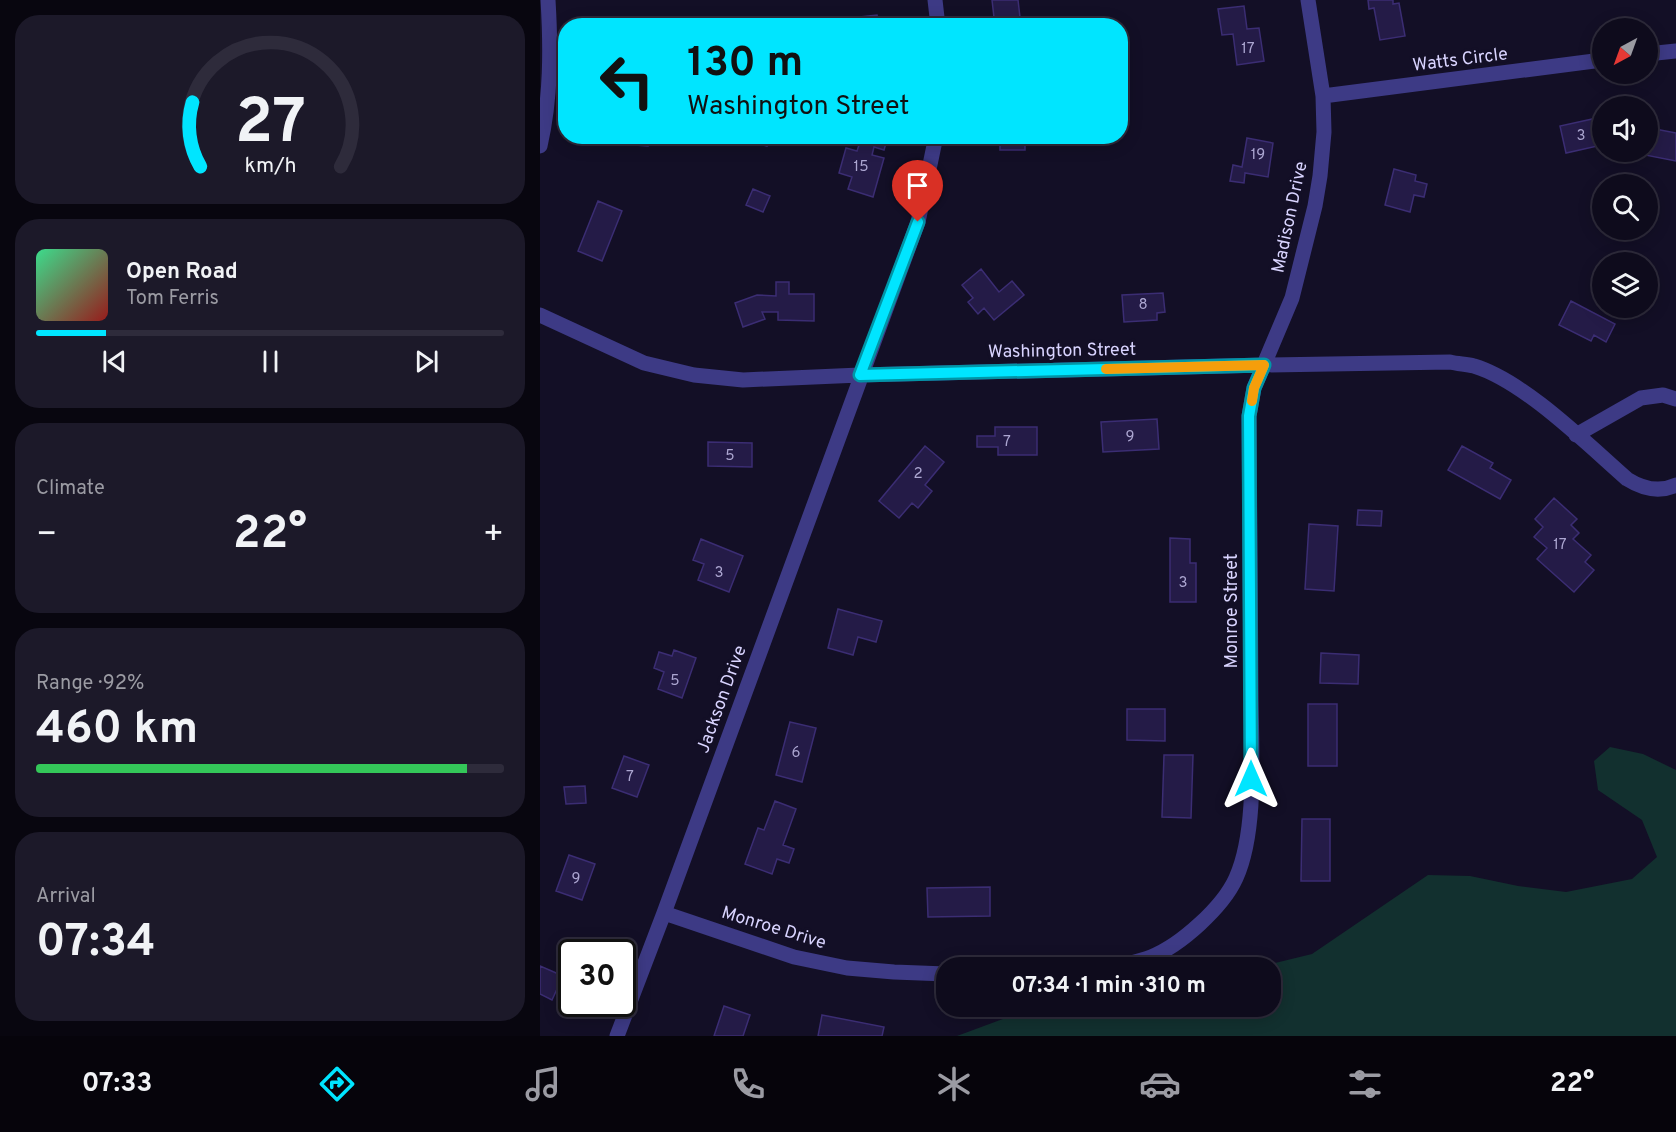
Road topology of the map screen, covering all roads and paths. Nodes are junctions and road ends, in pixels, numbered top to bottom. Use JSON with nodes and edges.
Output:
{"nodes":[{"id":1,"x":548,"y":0,"type":"edge"},
{"id":2,"x":935,"y":0,"type":"edge"},
{"id":3,"x":1308,"y":0,"type":"edge"},
{"id":4,"x":937,"y":18,"type":"edge"},
{"id":5,"x":1676,"y":51,"type":"edge"},
{"id":6,"x":1658,"y":53,"type":"edge"},
{"id":7,"x":1592,"y":61,"type":"edge"},
{"id":8,"x":1323,"y":96,"type":"junction"},
{"id":9,"x":934,"y":144,"type":"edge"},
{"id":10,"x":540,"y":146,"type":"edge"},
{"id":11,"x":540,"y":315,"type":"edge"},
{"id":12,"x":1264,"y":365,"type":"junction"},
{"id":13,"x":860,"y":375,"type":"junction"},
{"id":14,"x":1676,"y":399,"type":"edge"},
{"id":15,"x":1576,"y":435,"type":"junction"},
{"id":16,"x":1676,"y":485,"type":"edge"},
{"id":17,"x":664,"y":913,"type":"junction"},
{"id":18,"x":1150,"y":957,"type":"edge"},
{"id":19,"x":936,"y":974,"type":"edge"},
{"id":20,"x":617,"y":1036,"type":"edge"}],
"edges":[{"from":1,"to":10,"type":"street"},
{"from":2,"to":4,"type":"street"},
{"from":3,"to":8,"type":"street","name":"Madison Drive"},
{"from":5,"to":6,"type":"street"},
{"from":7,"to":8,"type":"street","name":"Watts Circle"},
{"from":8,"to":12,"type":"street","name":"Madison Drive"},
{"from":9,"to":13,"type":"street","name":"Jackson Drive"},
{"from":11,"to":13,"type":"street","name":"Washington Street"},
{"from":12,"to":13,"type":"street","name":"Washington Street"},
{"from":12,"to":15,"type":"street","name":"Washington Street"},
{"from":12,"to":18,"type":"street","name":"Monroe Street"},
{"from":13,"to":17,"type":"street","name":"Jackson Drive"},
{"from":14,"to":15,"type":"street"},
{"from":15,"to":16,"type":"street","name":"Washington Street"},
{"from":17,"to":19,"type":"street","name":"Monroe Drive"},
{"from":17,"to":20,"type":"street","name":"Jackson Drive"}]}
